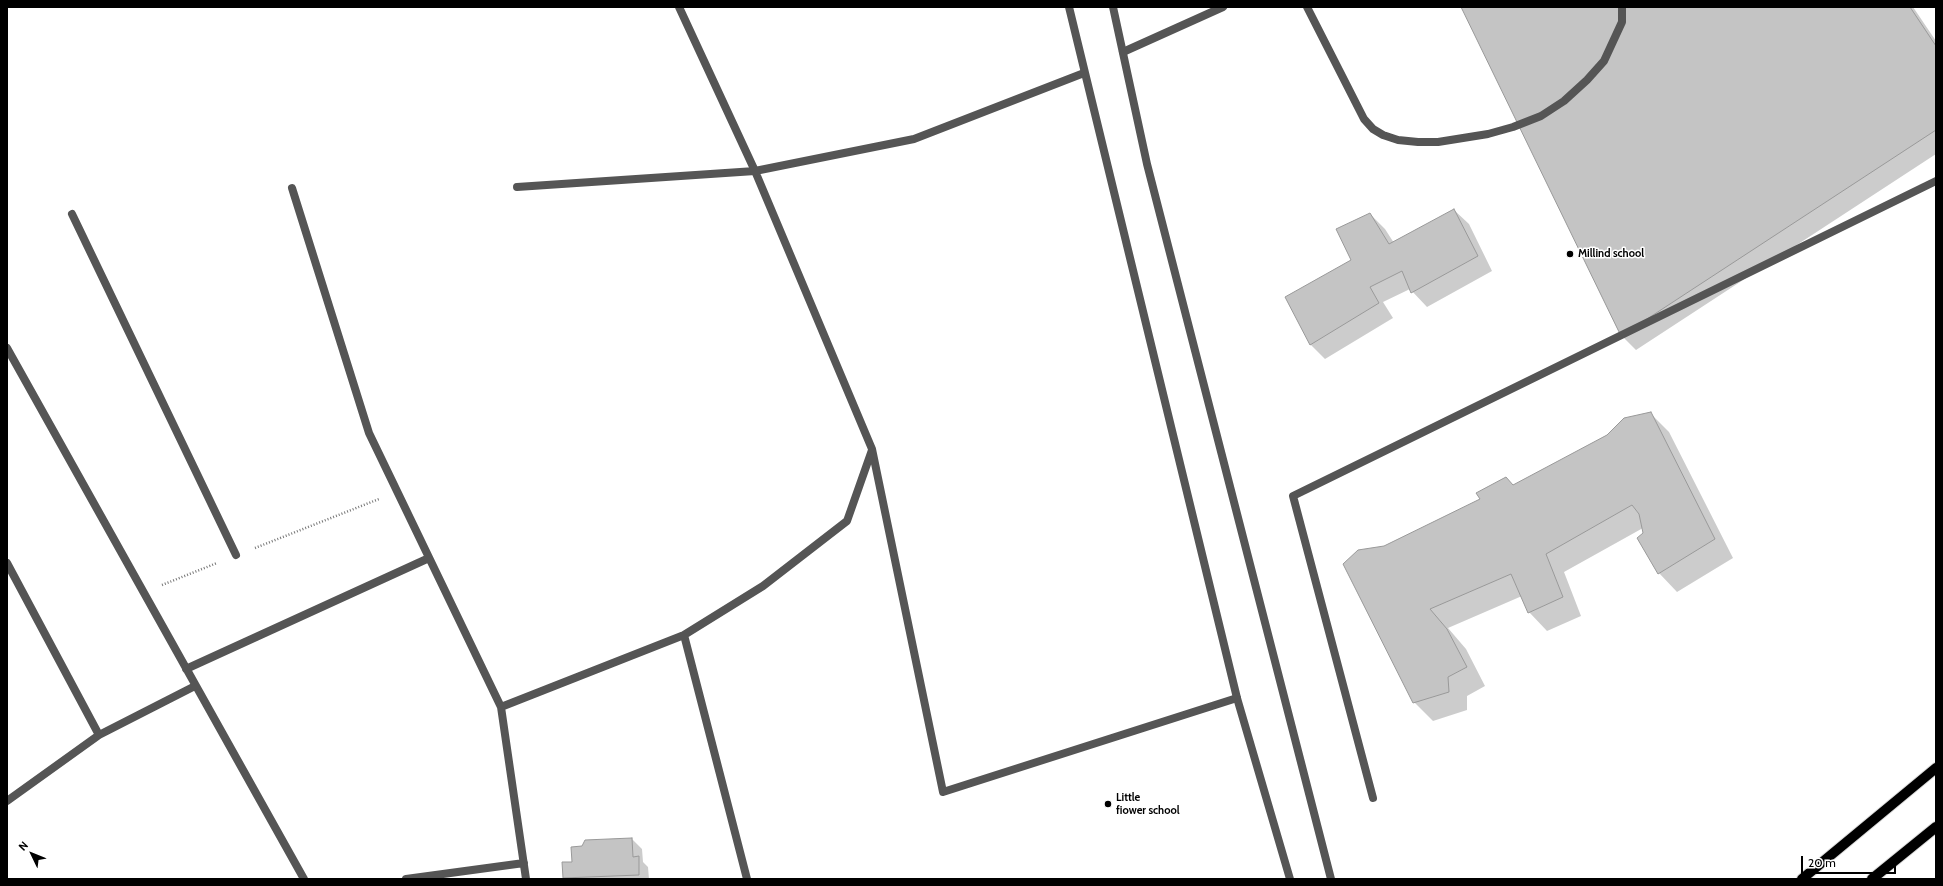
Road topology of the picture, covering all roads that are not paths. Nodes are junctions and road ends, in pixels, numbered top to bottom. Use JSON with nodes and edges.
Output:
{"nodes":[{"id":1,"x":679,"y":7,"type":"edge"},
{"id":2,"x":1068,"y":7,"type":"edge"},
{"id":3,"x":1113,"y":7,"type":"edge"},
{"id":4,"x":1222,"y":7,"type":"edge"},
{"id":5,"x":1307,"y":7,"type":"edge"},
{"id":6,"x":1622,"y":7,"type":"edge"},
{"id":7,"x":1123,"y":52,"type":"junction"},
{"id":8,"x":1084,"y":72,"type":"junction"},
{"id":9,"x":755,"y":171,"type":"junction"},
{"id":10,"x":1936,"y":181,"type":"edge"},
{"id":11,"x":292,"y":188,"type":"dead end"},
{"id":12,"x":517,"y":188,"type":"dead end"},
{"id":13,"x":72,"y":214,"type":"dead end"},
{"id":14,"x":7,"y":348,"type":"edge"},
{"id":15,"x":872,"y":449,"type":"junction"},
{"id":16,"x":236,"y":555,"type":"road end"},
{"id":17,"x":429,"y":558,"type":"junction"},
{"id":18,"x":7,"y":564,"type":"edge"},
{"id":19,"x":684,"y":635,"type":"junction"},
{"id":20,"x":186,"y":669,"type":"junction"},
{"id":21,"x":196,"y":686,"type":"junction"},
{"id":22,"x":1237,"y":698,"type":"junction"},
{"id":23,"x":501,"y":707,"type":"junction"},
{"id":24,"x":99,"y":735,"type":"junction"},
{"id":25,"x":1936,"y":768,"type":"edge"},
{"id":26,"x":8,"y":798,"type":"edge"},
{"id":27,"x":1373,"y":798,"type":"dead end"},
{"id":28,"x":1936,"y":827,"type":"edge"},
{"id":29,"x":524,"y":863,"type":"junction"},
{"id":30,"x":304,"y":879,"type":"edge"},
{"id":31,"x":406,"y":879,"type":"edge"},
{"id":32,"x":526,"y":879,"type":"edge"},
{"id":33,"x":747,"y":879,"type":"edge"},
{"id":34,"x":1290,"y":879,"type":"edge"},
{"id":35,"x":1331,"y":879,"type":"edge"},
{"id":36,"x":1802,"y":879,"type":"edge"},
{"id":37,"x":1872,"y":879,"type":"edge"}],
"edges":[{"from":1,"to":9,"type":"street"},
{"from":2,"to":8,"type":"street"},
{"from":3,"to":7,"type":"street"},
{"from":4,"to":7,"type":"street"},
{"from":5,"to":6,"type":"street"},
{"from":7,"to":35,"type":"street"},
{"from":8,"to":9,"type":"street"},
{"from":8,"to":22,"type":"street"},
{"from":9,"to":12,"type":"street"},
{"from":9,"to":15,"type":"street"},
{"from":10,"to":27,"type":"street"},
{"from":11,"to":17,"type":"street"},
{"from":13,"to":16,"type":"street"},
{"from":14,"to":20,"type":"street"},
{"from":15,"to":19,"type":"street"},
{"from":15,"to":22,"type":"street"},
{"from":17,"to":20,"type":"street"},
{"from":17,"to":23,"type":"street"},
{"from":18,"to":24,"type":"street"},
{"from":19,"to":23,"type":"street"},
{"from":19,"to":33,"type":"street"},
{"from":20,"to":21,"type":"street"},
{"from":21,"to":24,"type":"street"},
{"from":21,"to":30,"type":"street"},
{"from":22,"to":34,"type":"street"},
{"from":23,"to":29,"type":"street"},
{"from":24,"to":26,"type":"street"},
{"from":25,"to":36,"type":"main road"},
{"from":28,"to":37,"type":"main road"},
{"from":29,"to":31,"type":"street"},
{"from":29,"to":32,"type":"street"}]}
